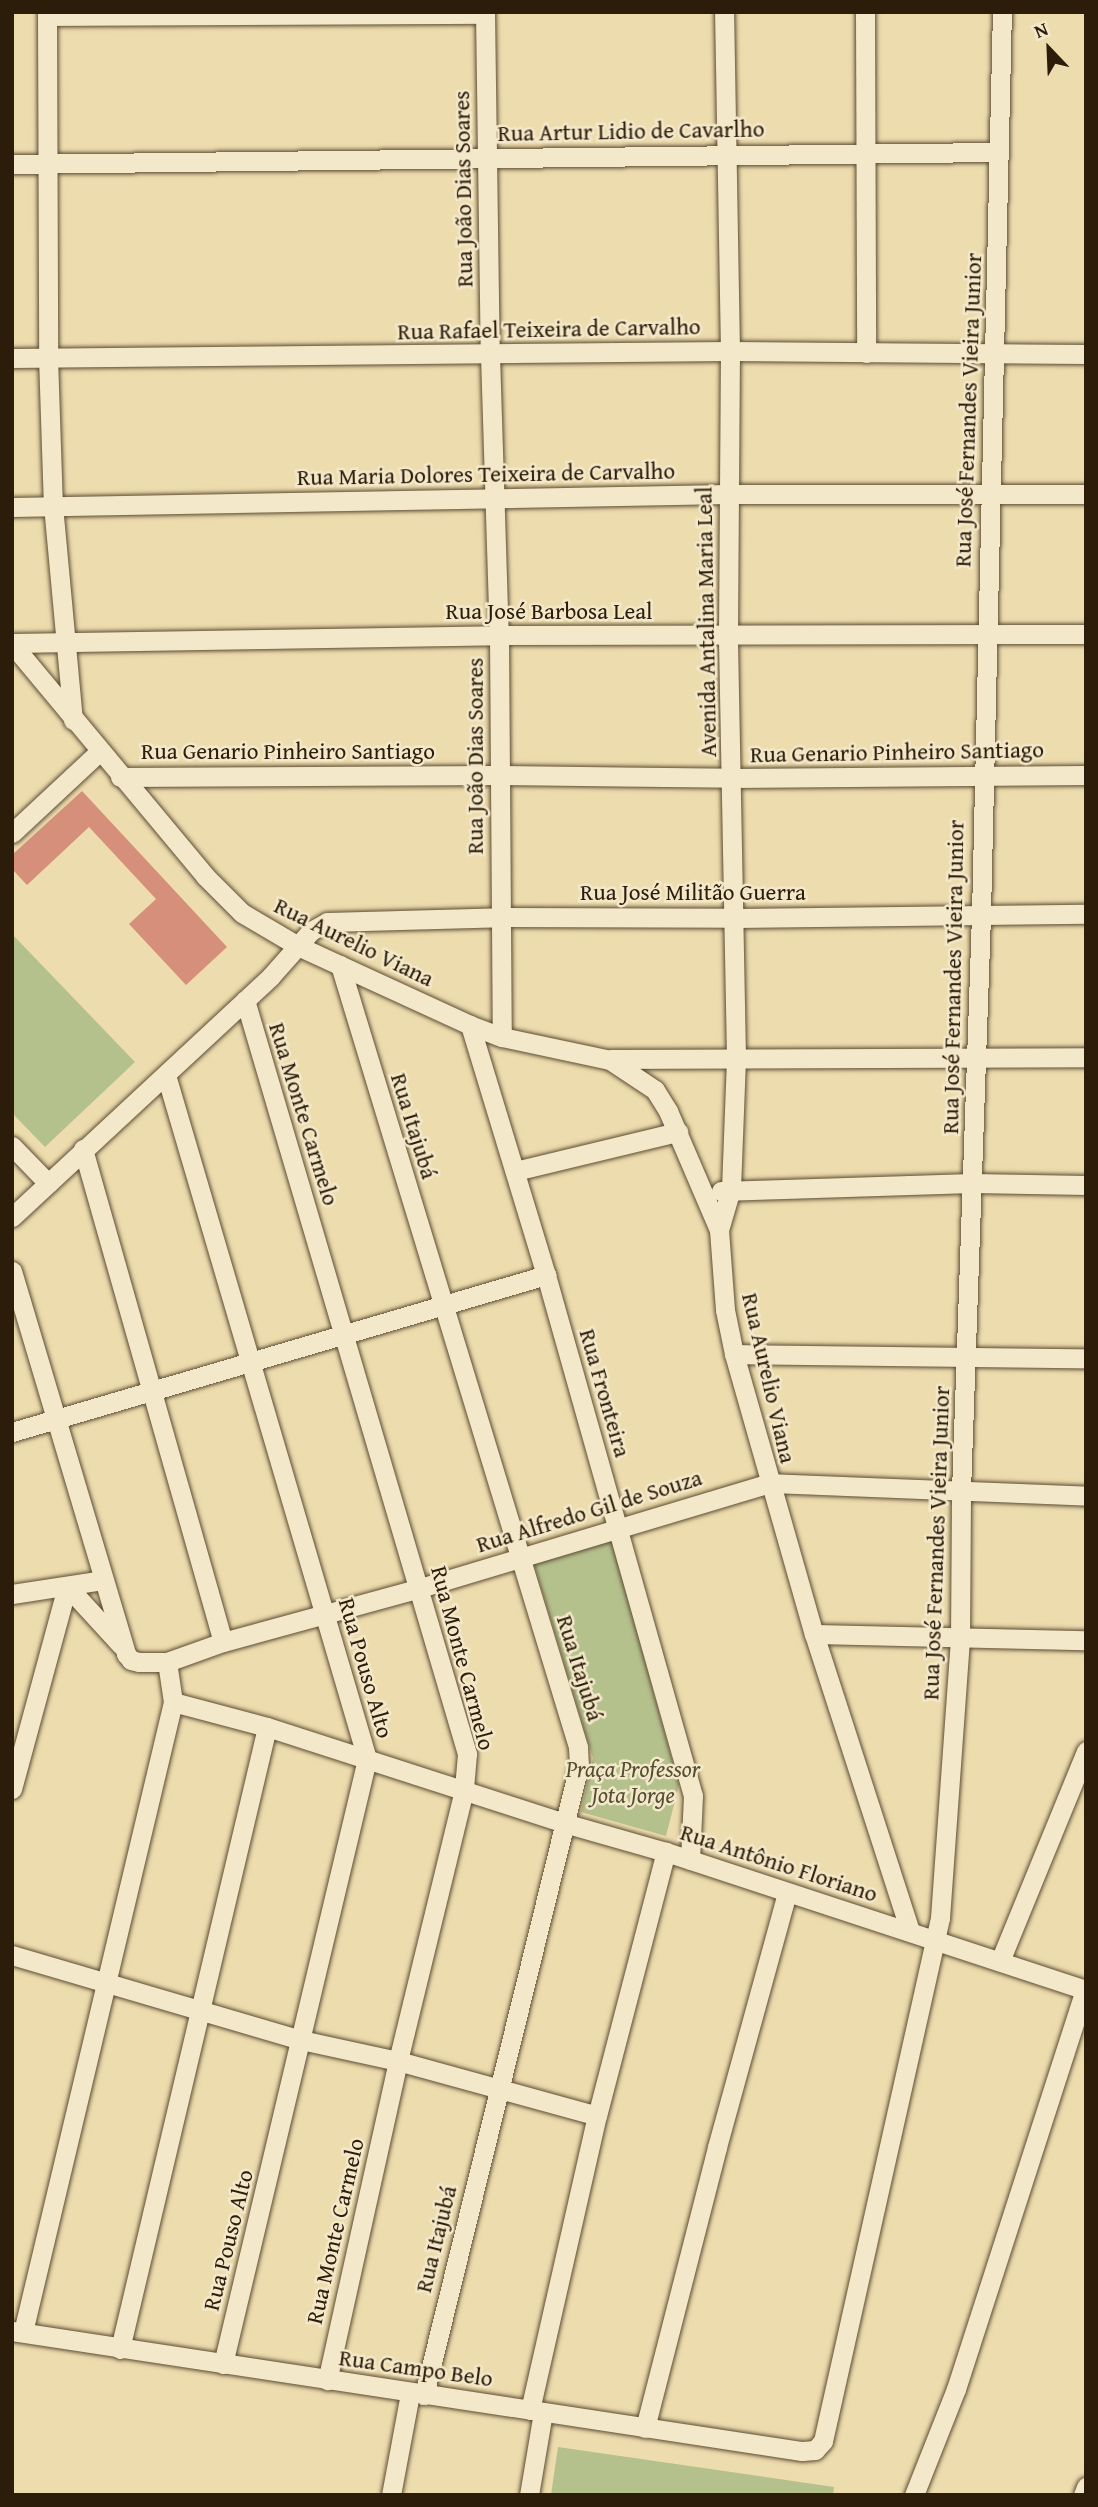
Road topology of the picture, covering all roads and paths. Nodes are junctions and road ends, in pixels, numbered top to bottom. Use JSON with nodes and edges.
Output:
{"nodes":[{"id":1,"x":724,"y":12,"type":"edge"},
{"id":2,"x":865,"y":12,"type":"edge"},
{"id":3,"x":1002,"y":12,"type":"edge"},
{"id":4,"x":345,"y":13,"type":"edge"},
{"id":5,"x":485,"y":13,"type":"edge"},
{"id":6,"x":47,"y":14,"type":"edge"},
{"id":7,"x":184,"y":14,"type":"edge"},
{"id":8,"x":999,"y":152,"type":"junction"},
{"id":9,"x":865,"y":153,"type":"junction"},
{"id":10,"x":726,"y":154,"type":"junction"},
{"id":11,"x":487,"y":158,"type":"junction"},
{"id":12,"x":48,"y":163,"type":"junction"},
{"id":13,"x":12,"y":164,"type":"edge"},
{"id":14,"x":730,"y":351,"type":"junction"},
{"id":15,"x":994,"y":352,"type":"junction"},
{"id":16,"x":866,"y":353,"type":"junction"},
{"id":17,"x":1086,"y":354,"type":"edge"},
{"id":18,"x":490,"y":355,"type":"junction"},
{"id":19,"x":48,"y":357,"type":"junction"},
{"id":20,"x":12,"y":358,"type":"edge"},
{"id":21,"x":991,"y":491,"type":"junction"},
{"id":22,"x":728,"y":494,"type":"junction"},
{"id":23,"x":1086,"y":494,"type":"edge"},
{"id":24,"x":494,"y":499,"type":"junction"},
{"id":25,"x":53,"y":505,"type":"junction"},
{"id":26,"x":12,"y":507,"type":"edge"},
{"id":27,"x":985,"y":633,"type":"junction"},
{"id":28,"x":1086,"y":634,"type":"edge"},
{"id":29,"x":499,"y":635,"type":"junction"},
{"id":30,"x":728,"y":635,"type":"junction"},
{"id":31,"x":66,"y":642,"type":"junction"},
{"id":32,"x":12,"y":644,"type":"edge"},
{"id":33,"x":73,"y":720,"type":"junction"},
{"id":34,"x":99,"y":751,"type":"junction"},
{"id":35,"x":500,"y":775,"type":"junction"},
{"id":36,"x":982,"y":775,"type":"junction"},
{"id":37,"x":1086,"y":775,"type":"edge"},
{"id":38,"x":120,"y":777,"type":"junction"},
{"id":39,"x":733,"y":778,"type":"junction"},
{"id":40,"x":12,"y":833,"type":"edge"},
{"id":41,"x":981,"y":914,"type":"junction"},
{"id":42,"x":1086,"y":914,"type":"edge"},
{"id":43,"x":501,"y":917,"type":"junction"},
{"id":44,"x":736,"y":918,"type":"junction"},
{"id":45,"x":302,"y":942,"type":"junction"},
{"id":46,"x":340,"y":965,"type":"junction"},
{"id":47,"x":245,"y":1000,"type":"junction"},
{"id":48,"x":470,"y":1025,"type":"junction"},
{"id":49,"x":502,"y":1037,"type":"junction"},
{"id":50,"x":976,"y":1056,"type":"junction"},
{"id":51,"x":736,"y":1057,"type":"junction"},
{"id":52,"x":1086,"y":1057,"type":"edge"},
{"id":53,"x":610,"y":1059,"type":"junction"},
{"id":54,"x":166,"y":1075,"type":"junction"},
{"id":55,"x":678,"y":1132,"type":"junction"},
{"id":56,"x":12,"y":1146,"type":"edge"},
{"id":57,"x":83,"y":1149,"type":"junction"},
{"id":58,"x":514,"y":1171,"type":"junction"},
{"id":59,"x":48,"y":1183,"type":"junction"},
{"id":60,"x":972,"y":1183,"type":"junction"},
{"id":61,"x":1086,"y":1185,"type":"edge"},
{"id":62,"x":731,"y":1189,"type":"junction"},
{"id":63,"x":706,"y":1194,"type":"junction"},
{"id":64,"x":12,"y":1217,"type":"edge"},
{"id":65,"x":719,"y":1230,"type":"junction"},
{"id":66,"x":12,"y":1271,"type":"edge"},
{"id":67,"x":546,"y":1275,"type":"junction"},
{"id":68,"x":442,"y":1304,"type":"junction"},
{"id":69,"x":345,"y":1333,"type":"junction"},
{"id":70,"x":734,"y":1354,"type":"junction"},
{"id":71,"x":967,"y":1354,"type":"junction"},
{"id":72,"x":1086,"y":1357,"type":"edge"},
{"id":73,"x":248,"y":1360,"type":"junction"},
{"id":74,"x":151,"y":1390,"type":"junction"},
{"id":75,"x":55,"y":1419,"type":"junction"},
{"id":76,"x":12,"y":1432,"type":"edge"},
{"id":77,"x":769,"y":1483,"type":"junction"},
{"id":78,"x":961,"y":1491,"type":"junction"},
{"id":79,"x":1086,"y":1496,"type":"edge"},
{"id":80,"x":618,"y":1528,"type":"junction"},
{"id":81,"x":521,"y":1557,"type":"junction"},
{"id":82,"x":104,"y":1580,"type":"junction"},
{"id":83,"x":67,"y":1586,"type":"junction"},
{"id":84,"x":420,"y":1588,"type":"junction"},
{"id":85,"x":12,"y":1594,"type":"edge"},
{"id":86,"x":325,"y":1614,"type":"junction"},
{"id":87,"x":814,"y":1634,"type":"junction"},
{"id":88,"x":960,"y":1639,"type":"junction"},
{"id":89,"x":1086,"y":1640,"type":"edge"},
{"id":90,"x":223,"y":1642,"type":"junction"},
{"id":91,"x":124,"y":1648,"type":"junction"},
{"id":92,"x":167,"y":1662,"type":"junction"},
{"id":93,"x":173,"y":1702,"type":"junction"},
{"id":94,"x":267,"y":1727,"type":"junction"},
{"id":95,"x":1086,"y":1751,"type":"edge"},
{"id":96,"x":367,"y":1759,"type":"junction"},
{"id":97,"x":12,"y":1789,"type":"edge"},
{"id":98,"x":464,"y":1790,"type":"junction"},
{"id":99,"x":564,"y":1823,"type":"junction"},
{"id":100,"x":666,"y":1852,"type":"junction"},
{"id":101,"x":690,"y":1860,"type":"junction"},
{"id":102,"x":787,"y":1893,"type":"junction"},
{"id":103,"x":910,"y":1931,"type":"junction"},
{"id":104,"x":936,"y":1942,"type":"junction"},
{"id":105,"x":12,"y":1955,"type":"edge"},
{"id":106,"x":1000,"y":1961,"type":"junction"},
{"id":107,"x":105,"y":1984,"type":"junction"},
{"id":108,"x":1085,"y":1990,"type":"edge"},
{"id":109,"x":200,"y":2012,"type":"junction"},
{"id":110,"x":301,"y":2040,"type":"junction"},
{"id":111,"x":398,"y":2061,"type":"junction"},
{"id":112,"x":498,"y":2088,"type":"junction"},
{"id":113,"x":597,"y":2116,"type":"junction"},
{"id":114,"x":18,"y":2331,"type":"edge"},
{"id":115,"x":120,"y":2349,"type":"junction"},
{"id":116,"x":223,"y":2364,"type":"junction"},
{"id":117,"x":327,"y":2380,"type":"junction"},
{"id":118,"x":417,"y":2394,"type":"junction"},
{"id":119,"x":536,"y":2411,"type":"junction"},
{"id":120,"x":645,"y":2428,"type":"junction"},
{"id":121,"x":802,"y":2451,"type":"joint"},
{"id":122,"x":1086,"y":2487,"type":"edge"},
{"id":123,"x":391,"y":2495,"type":"edge"},
{"id":124,"x":529,"y":2495,"type":"edge"},
{"id":125,"x":914,"y":2495,"type":"edge"},
{"id":126,"x":1083,"y":2495,"type":"edge"}],
"edges":[{"from":1,"to":10,"type":"street","name":"Avenida Antalina Maria Leal"},
{"from":2,"to":9,"type":"street"},
{"from":3,"to":8,"type":"street","name":"Rua José Fernandes Vieira Junior"},
{"from":4,"to":5,"type":"street"},
{"from":4,"to":7,"type":"street"},
{"from":5,"to":11,"type":"street","name":"Rua João Dias Soares"},
{"from":6,"to":7,"type":"street"},
{"from":6,"to":12,"type":"street"},
{"from":8,"to":9,"type":"street","name":"Rua Artur Lidio de Cavarlho"},
{"from":8,"to":15,"type":"street","name":"Rua José Fernandes Vieira Junior"},
{"from":9,"to":10,"type":"street","name":"Rua Artur Lidio de Cavarlho"},
{"from":9,"to":16,"type":"street"},
{"from":10,"to":11,"type":"street","name":"Rua Artur Lidio de Cavarlho"},
{"from":10,"to":14,"type":"street","name":"Avenida Antalina Maria Leal"},
{"from":11,"to":12,"type":"street","name":"Rua Artur Lidio de Cavarlho"},
{"from":11,"to":18,"type":"street","name":"Rua João Dias Soares"},
{"from":12,"to":13,"type":"street","name":"Rua Artur Lidio de Cavarlho"},
{"from":12,"to":19,"type":"street"},
{"from":14,"to":16,"type":"street","name":"Rua Rafael Teixeira de Carvalho"},
{"from":14,"to":18,"type":"street","name":"Rua Rafael Teixeira de Carvalho"},
{"from":14,"to":22,"type":"street","name":"Avenida Antalina Maria Leal"},
{"from":15,"to":16,"type":"street","name":"Rua Rafael Teixeira de Carvalho"},
{"from":15,"to":17,"type":"street","name":"Rua Rafael Teixeira de Carvalho"},
{"from":15,"to":21,"type":"street","name":"Rua José Fernandes Vieira Junior"},
{"from":18,"to":19,"type":"street","name":"Rua Rafael Teixeira de Carvalho"},
{"from":18,"to":24,"type":"street","name":"Rua João Dias Soares"},
{"from":19,"to":20,"type":"street","name":"Rua Rafael Teixeira de Carvalho"},
{"from":19,"to":25,"type":"street"},
{"from":21,"to":22,"type":"street","name":"Rua Maria Dolores Teixeira de Carvalho"},
{"from":21,"to":23,"type":"street","name":"Rua Maria Dolores Teixeira de Carvalho"},
{"from":21,"to":27,"type":"street","name":"Rua José Fernandes Vieira Junior"},
{"from":22,"to":24,"type":"street","name":"Rua Maria Dolores Teixeira de Carvalho"},
{"from":22,"to":30,"type":"street","name":"Avenida Antalina Maria Leal"},
{"from":24,"to":25,"type":"street","name":"Rua Maria Dolores Teixeira de Carvalho"},
{"from":24,"to":29,"type":"street","name":"Rua João Dias Soares"},
{"from":25,"to":26,"type":"street","name":"Rua Maria Dolores Teixeira de Carvalho"},
{"from":25,"to":31,"type":"street"},
{"from":27,"to":28,"type":"street","name":"Rua José Barbosa Leal"},
{"from":27,"to":30,"type":"street","name":"Rua José Barbosa Leal"},
{"from":27,"to":36,"type":"street","name":"Rua José Fernandes Vieira Junior"},
{"from":29,"to":30,"type":"street","name":"Rua José Barbosa Leal"},
{"from":29,"to":31,"type":"street","name":"Rua José Barbosa Leal"},
{"from":29,"to":35,"type":"street","name":"Rua João Dias Soares"},
{"from":30,"to":39,"type":"street","name":"Avenida Antalina Maria Leal"},
{"from":31,"to":32,"type":"street","name":"Rua José Barbosa Leal"},
{"from":31,"to":33,"type":"street"},
{"from":32,"to":33,"type":"street","name":"Rua Aurelio Viana"},
{"from":33,"to":34,"type":"street","name":"Rua Aurelio Viana"},
{"from":34,"to":38,"type":"street","name":"Rua Aurelio Viana"},
{"from":34,"to":40,"type":"street"},
{"from":35,"to":38,"type":"street","name":"Rua Genario Pinheiro Santiago"},
{"from":35,"to":39,"type":"street","name":"Rua Genario Pinheiro Santiago"},
{"from":35,"to":43,"type":"street","name":"Rua João Dias Soares"},
{"from":36,"to":37,"type":"street","name":"Rua Genario Pinheiro Santiago"},
{"from":36,"to":39,"type":"street","name":"Rua Genario Pinheiro Santiago"},
{"from":36,"to":41,"type":"street","name":"Rua José Fernandes Vieira Junior"},
{"from":38,"to":45,"type":"street","name":"Rua Aurelio Viana"},
{"from":39,"to":44,"type":"street","name":"Avenida Antalina Maria Leal"},
{"from":41,"to":42,"type":"street","name":"Rua José Militão Guerra"},
{"from":41,"to":44,"type":"street","name":"Rua José Militão Guerra"},
{"from":41,"to":50,"type":"street","name":"Rua José Fernandes Vieira Junior"},
{"from":43,"to":44,"type":"street","name":"Rua José Militão Guerra"},
{"from":43,"to":45,"type":"street","name":"Rua José Militão Guerra"},
{"from":43,"to":49,"type":"street","name":"Rua João Dias Soares"},
{"from":44,"to":51,"type":"street","name":"Avenida Antalina Maria Leal"},
{"from":45,"to":46,"type":"street","name":"Rua Aurelio Viana"},
{"from":45,"to":47,"type":"street","name":"Rua José Militão Guerra"},
{"from":46,"to":48,"type":"street","name":"Rua Aurelio Viana"},
{"from":46,"to":68,"type":"street","name":"Rua Itajubá"},
{"from":47,"to":54,"type":"street","name":"Rua José Militão Guerra"},
{"from":47,"to":69,"type":"street","name":"Rua Monte Carmelo"},
{"from":48,"to":49,"type":"street","name":"Rua Aurelio Viana"},
{"from":48,"to":58,"type":"street","name":"Rua Fronteira"},
{"from":49,"to":53,"type":"street","name":"Rua Aurelio Viana"},
{"from":50,"to":51,"type":"street"},
{"from":50,"to":52,"type":"street"},
{"from":50,"to":60,"type":"street","name":"Rua José Fernandes Vieira Junior"},
{"from":51,"to":53,"type":"street"},
{"from":51,"to":62,"type":"street","name":"Avenida Antalina Maria Leal"},
{"from":53,"to":55,"type":"street","name":"Rua Aurelio Viana"},
{"from":54,"to":57,"type":"street","name":"Rua José Militão Guerra"},
{"from":54,"to":73,"type":"street","name":"Rua Pouso Alto"},
{"from":55,"to":58,"type":"street"},
{"from":55,"to":63,"type":"street","name":"Rua Aurelio Viana"},
{"from":56,"to":59,"type":"street"},
{"from":57,"to":59,"type":"street","name":"Rua José Militão Guerra"},
{"from":57,"to":74,"type":"street"},
{"from":58,"to":67,"type":"street","name":"Rua Fronteira"},
{"from":59,"to":64,"type":"street","name":"Rua José Militão Guerra"},
{"from":60,"to":61,"type":"street"},
{"from":60,"to":62,"type":"street"},
{"from":60,"to":71,"type":"street","name":"Rua José Fernandes Vieira Junior"},
{"from":62,"to":63,"type":"street"},
{"from":62,"to":65,"type":"street","name":"Avenida Antalina Maria Leal"},
{"from":63,"to":65,"type":"street","name":"Rua Aurelio Viana"},
{"from":65,"to":70,"type":"street","name":"Rua Aurelio Viana"},
{"from":66,"to":75,"type":"street"},
{"from":67,"to":68,"type":"street"},
{"from":67,"to":80,"type":"street","name":"Rua Fronteira"},
{"from":68,"to":69,"type":"street"},
{"from":68,"to":81,"type":"street","name":"Rua Itajubá"},
{"from":69,"to":73,"type":"street"},
{"from":69,"to":84,"type":"street","name":"Rua Monte Carmelo"},
{"from":70,"to":71,"type":"street"},
{"from":70,"to":77,"type":"street","name":"Rua Aurelio Viana"},
{"from":71,"to":72,"type":"street"},
{"from":71,"to":78,"type":"street","name":"Rua José Fernandes Vieira Junior"},
{"from":73,"to":74,"type":"street"},
{"from":73,"to":86,"type":"street","name":"Rua Pouso Alto"},
{"from":74,"to":75,"type":"street"},
{"from":74,"to":90,"type":"street"},
{"from":75,"to":76,"type":"street"},
{"from":75,"to":82,"type":"street"},
{"from":77,"to":78,"type":"street","name":"Rua Alfredo Gil de Souza"},
{"from":77,"to":80,"type":"street","name":"Rua Alfredo Gil de Souza"},
{"from":77,"to":87,"type":"street","name":"Rua Aurelio Viana"},
{"from":78,"to":79,"type":"street","name":"Rua Alfredo Gil de Souza"},
{"from":78,"to":88,"type":"street","name":"Rua José Fernandes Vieira Junior"},
{"from":80,"to":81,"type":"street","name":"Rua Alfredo Gil de Souza"},
{"from":80,"to":101,"type":"street","name":"Rua Fronteira"},
{"from":81,"to":84,"type":"street","name":"Rua Alfredo Gil de Souza"},
{"from":81,"to":99,"type":"street","name":"Rua Itajubá"},
{"from":82,"to":83,"type":"street"},
{"from":82,"to":91,"type":"street"},
{"from":83,"to":85,"type":"street"},
{"from":83,"to":91,"type":"street"},
{"from":83,"to":97,"type":"street"},
{"from":84,"to":86,"type":"street","name":"Rua Alfredo Gil de Souza"},
{"from":84,"to":98,"type":"street","name":"Rua Monte Carmelo"},
{"from":86,"to":90,"type":"street","name":"Rua Alfredo Gil de Souza"},
{"from":86,"to":96,"type":"street","name":"Rua Pouso Alto"},
{"from":87,"to":88,"type":"street"},
{"from":87,"to":103,"type":"street","name":"Rua Aurelio Viana"},
{"from":88,"to":89,"type":"street"},
{"from":88,"to":104,"type":"street","name":"Rua José Fernandes Vieira Junior"},
{"from":90,"to":92,"type":"street","name":"Rua Alfredo Gil de Souza"},
{"from":91,"to":92,"type":"street","name":"Rua Alfredo Gil de Souza"},
{"from":92,"to":93,"type":"street"},
{"from":93,"to":94,"type":"street","name":"Rua Antônio Floriano"},
{"from":93,"to":107,"type":"street"},
{"from":94,"to":96,"type":"street","name":"Rua Antônio Floriano"},
{"from":94,"to":109,"type":"street"},
{"from":95,"to":106,"type":"street"},
{"from":96,"to":98,"type":"street","name":"Rua Antônio Floriano"},
{"from":96,"to":110,"type":"street","name":"Rua Pouso Alto"},
{"from":98,"to":99,"type":"street","name":"Rua Antônio Floriano"},
{"from":98,"to":111,"type":"street","name":"Rua Monte Carmelo"},
{"from":99,"to":100,"type":"street","name":"Rua Antônio Floriano"},
{"from":99,"to":112,"type":"street","name":"Rua Itajubá"},
{"from":100,"to":101,"type":"street","name":"Rua Antônio Floriano"},
{"from":100,"to":113,"type":"street"},
{"from":101,"to":102,"type":"street","name":"Rua Antônio Floriano"},
{"from":102,"to":103,"type":"street","name":"Rua Antônio Floriano"},
{"from":102,"to":120,"type":"street"},
{"from":103,"to":104,"type":"street","name":"Rua Antônio Floriano"},
{"from":104,"to":106,"type":"street","name":"Rua Antônio Floriano"},
{"from":104,"to":121,"type":"street","name":"Rua José Fernandes Vieira Junior"},
{"from":105,"to":107,"type":"street"},
{"from":106,"to":108,"type":"street","name":"Rua Antônio Floriano"},
{"from":107,"to":109,"type":"street"},
{"from":107,"to":114,"type":"street"},
{"from":108,"to":125,"type":"street"},
{"from":109,"to":110,"type":"street"},
{"from":109,"to":115,"type":"street"},
{"from":110,"to":111,"type":"street"},
{"from":110,"to":116,"type":"street","name":"Rua Pouso Alto"},
{"from":111,"to":112,"type":"street"},
{"from":111,"to":117,"type":"street","name":"Rua Monte Carmelo"},
{"from":112,"to":113,"type":"street"},
{"from":112,"to":118,"type":"street","name":"Rua Itajubá"},
{"from":113,"to":119,"type":"street"},
{"from":114,"to":115,"type":"street","name":"Rua Campo Belo"},
{"from":115,"to":116,"type":"street","name":"Rua Campo Belo"},
{"from":116,"to":117,"type":"street","name":"Rua Campo Belo"},
{"from":117,"to":118,"type":"street","name":"Rua Campo Belo"},
{"from":118,"to":119,"type":"street","name":"Rua Campo Belo"},
{"from":118,"to":123,"type":"street","name":"Rua Itajubá"},
{"from":119,"to":120,"type":"street","name":"Rua Campo Belo"},
{"from":119,"to":124,"type":"street"},
{"from":120,"to":121,"type":"street","name":"Rua Campo Belo"},
{"from":122,"to":126,"type":"street"}]}
